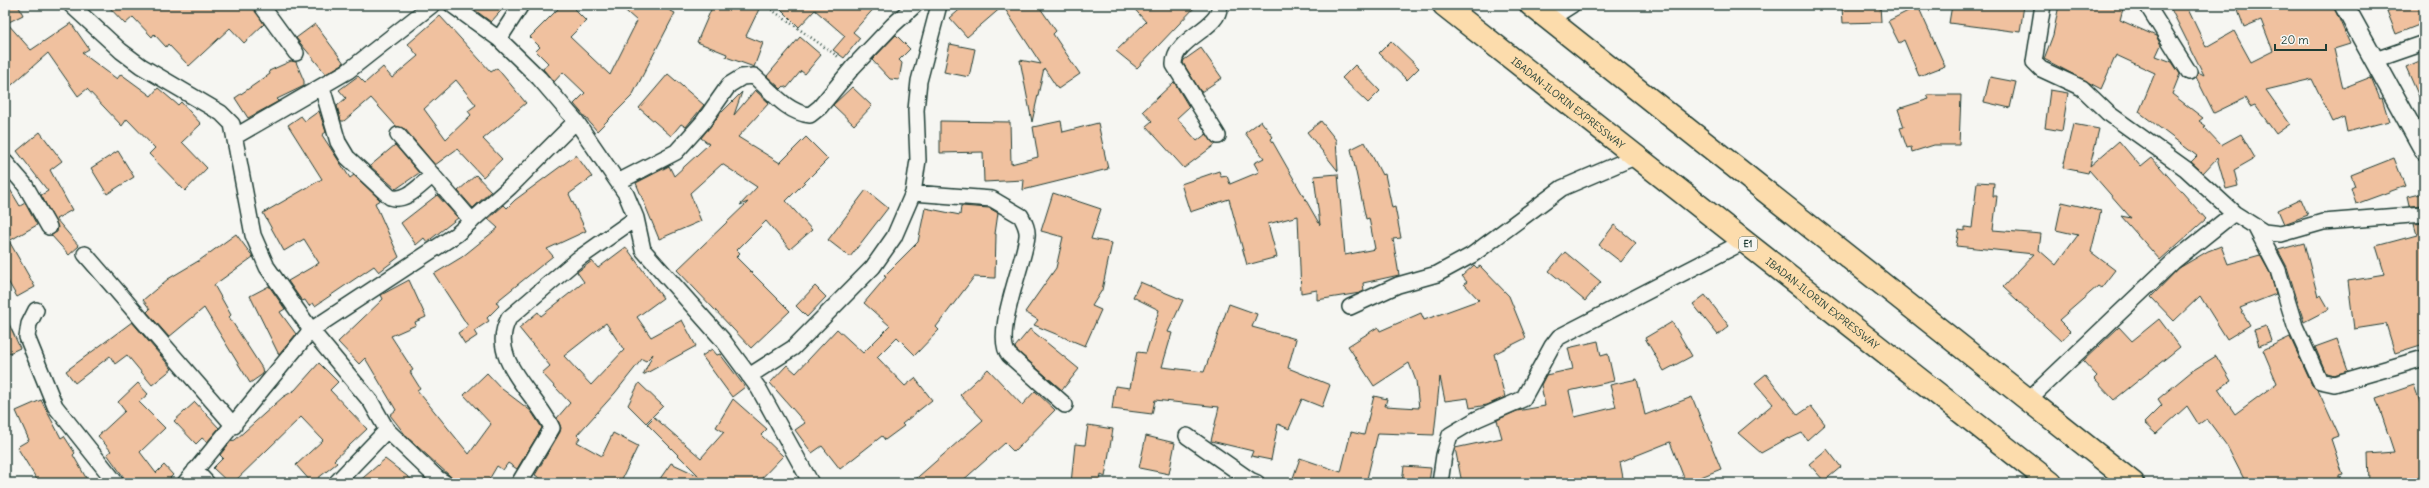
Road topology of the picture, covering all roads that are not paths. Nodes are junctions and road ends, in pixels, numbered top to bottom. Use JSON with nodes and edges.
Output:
{"nodes":[{"id":1,"x":71,"y":5,"type":"edge"},
{"id":2,"x":260,"y":5,"type":"edge"},
{"id":3,"x":432,"y":5,"type":"edge"},
{"id":4,"x":452,"y":5,"type":"edge"},
{"id":5,"x":521,"y":5,"type":"edge"},
{"id":6,"x":915,"y":5,"type":"edge"},
{"id":7,"x":939,"y":5,"type":"edge"},
{"id":8,"x":1219,"y":5,"type":"edge"},
{"id":9,"x":1444,"y":5,"type":"edge"},
{"id":10,"x":1531,"y":5,"type":"edge"},
{"id":11,"x":1572,"y":5,"type":"edge"},
{"id":12,"x":2043,"y":5,"type":"edge"},
{"id":13,"x":2147,"y":5,"type":"edge"},
{"id":14,"x":2344,"y":5,"type":"edge"},
{"id":15,"x":1550,"y":19,"type":"junction"},
{"id":16,"x":499,"y":39,"type":"junction"},
{"id":17,"x":2424,"y":43,"type":"edge"},
{"id":18,"x":296,"y":53,"type":"dead end"},
{"id":19,"x":2375,"y":60,"type":"junction"},
{"id":20,"x":2190,"y":72,"type":"dead end"},
{"id":21,"x":322,"y":87,"type":"junction"},
{"id":22,"x":576,"y":120,"type":"junction"},
{"id":23,"x":398,"y":134,"type":"dead end"},
{"id":24,"x":236,"y":136,"type":"junction"},
{"id":25,"x":1218,"y":136,"type":"dead end"},
{"id":26,"x":2424,"y":150,"type":"edge"},
{"id":27,"x":1637,"y":156,"type":"junction"},
{"id":28,"x":5,"y":162,"type":"edge"},
{"id":29,"x":433,"y":175,"type":"junction"},
{"id":30,"x":618,"y":182,"type":"junction"},
{"id":31,"x":913,"y":193,"type":"junction"},
{"id":32,"x":2234,"y":213,"type":"junction"},
{"id":33,"x":2424,"y":214,"type":"edge"},
{"id":34,"x":636,"y":218,"type":"junction"},
{"id":35,"x":472,"y":221,"type":"junction"},
{"id":36,"x":2255,"y":226,"type":"junction"},
{"id":37,"x":49,"y":227,"type":"dead end"},
{"id":38,"x":1745,"y":241,"type":"junction"},
{"id":39,"x":85,"y":254,"type":"dead end"},
{"id":40,"x":1350,"y":307,"type":"dead end"},
{"id":41,"x":36,"y":310,"type":"dead end"},
{"id":42,"x":311,"y":330,"type":"junction"},
{"id":43,"x":2424,"y":358,"type":"edge"},
{"id":44,"x":749,"y":376,"type":"junction"},
{"id":45,"x":2029,"y":399,"type":"junction"},
{"id":46,"x":1065,"y":405,"type":"dead end"},
{"id":47,"x":234,"y":426,"type":"junction"},
{"id":48,"x":387,"y":430,"type":"junction"},
{"id":49,"x":1187,"y":436,"type":"dead end"},
{"id":50,"x":196,"y":470,"type":"junction"},
{"id":51,"x":116,"y":483,"type":"edge"},
{"id":52,"x":185,"y":483,"type":"edge"},
{"id":53,"x":207,"y":483,"type":"edge"},
{"id":54,"x":336,"y":483,"type":"edge"},
{"id":55,"x":445,"y":483,"type":"edge"},
{"id":56,"x":519,"y":483,"type":"edge"},
{"id":57,"x":811,"y":483,"type":"edge"},
{"id":58,"x":1257,"y":483,"type":"edge"},
{"id":59,"x":1440,"y":483,"type":"edge"},
{"id":60,"x":2051,"y":483,"type":"edge"},
{"id":61,"x":2133,"y":483,"type":"edge"}],
"edges":[{"from":1,"to":24,"type":"street"},
{"from":2,"to":18,"type":"street"},
{"from":3,"to":21,"type":"street"},
{"from":4,"to":16,"type":"street"},
{"from":5,"to":16,"type":"street"},
{"from":6,"to":30,"type":"street"},
{"from":7,"to":31,"type":"street"},
{"from":8,"to":25,"type":"street"},
{"from":9,"to":27,"type":"highway","name":"IBADAN-ILORIN EXPRESSWAY","number":"E1"},
{"from":10,"to":15,"type":"highway"},
{"from":11,"to":15,"type":"street"},
{"from":12,"to":32,"type":"street"},
{"from":13,"to":20,"type":"street"},
{"from":14,"to":19,"type":"street"},
{"from":15,"to":45,"type":"highway"},
{"from":16,"to":22,"type":"street"},
{"from":17,"to":19,"type":"street"},
{"from":19,"to":26,"type":"street"},
{"from":21,"to":24,"type":"street"},
{"from":21,"to":29,"type":"street"},
{"from":22,"to":30,"type":"street"},
{"from":22,"to":35,"type":"street"},
{"from":23,"to":29,"type":"street"},
{"from":24,"to":42,"type":"street"},
{"from":27,"to":38,"type":"highway","name":"IBADAN-ILORIN EXPRESSWAY","number":"E1"},
{"from":27,"to":40,"type":"street"},
{"from":28,"to":37,"type":"street"},
{"from":29,"to":35,"type":"street"},
{"from":30,"to":34,"type":"street"},
{"from":31,"to":44,"type":"street"},
{"from":31,"to":46,"type":"street"},
{"from":32,"to":36,"type":"street"},
{"from":32,"to":45,"type":"street"},
{"from":33,"to":36,"type":"street"},
{"from":34,"to":44,"type":"street"},
{"from":34,"to":56,"type":"street"},
{"from":35,"to":42,"type":"street"},
{"from":36,"to":43,"type":"street"},
{"from":38,"to":59,"type":"street"},
{"from":38,"to":60,"type":"highway","name":"IBADAN-ILORIN EXPRESSWAY","number":"E1"},
{"from":39,"to":47,"type":"street"},
{"from":41,"to":51,"type":"street"},
{"from":42,"to":47,"type":"street"},
{"from":42,"to":48,"type":"street"},
{"from":44,"to":57,"type":"street"},
{"from":45,"to":61,"type":"highway"},
{"from":47,"to":50,"type":"street"},
{"from":48,"to":54,"type":"street"},
{"from":48,"to":55,"type":"street"},
{"from":49,"to":58,"type":"street"},
{"from":50,"to":52,"type":"street"},
{"from":50,"to":53,"type":"street"}]}
